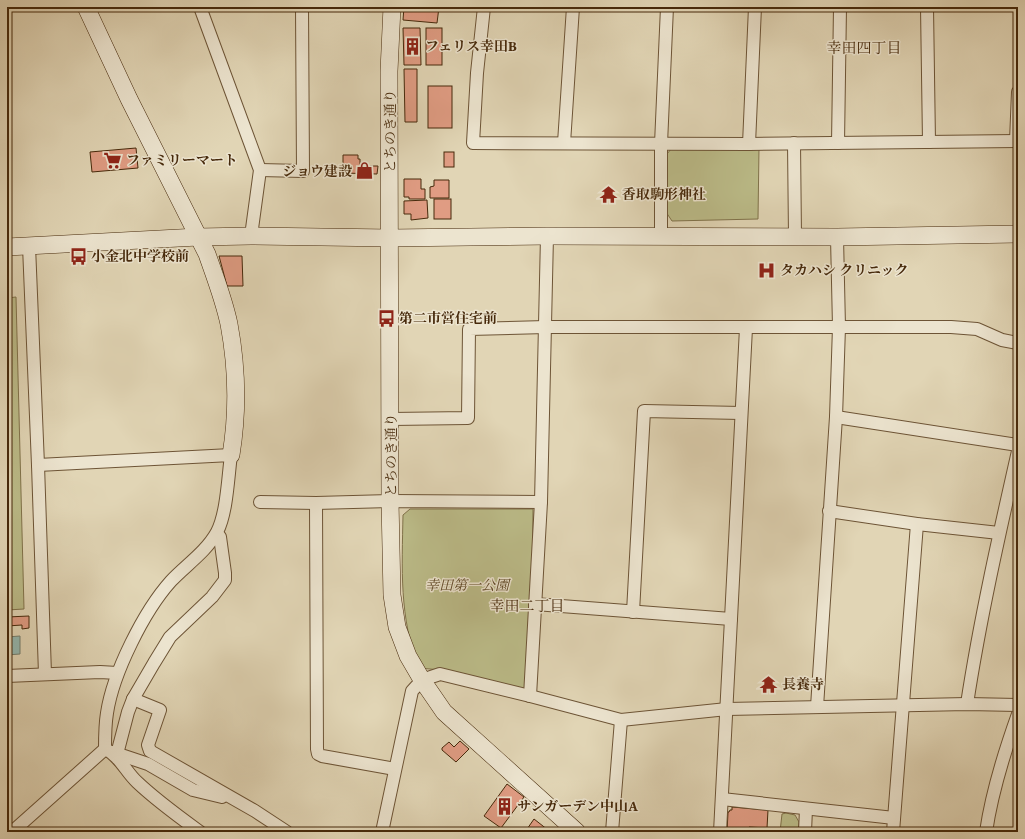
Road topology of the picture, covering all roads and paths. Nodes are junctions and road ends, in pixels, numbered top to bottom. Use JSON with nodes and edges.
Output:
{"nodes":[{"id":1,"x":86,"y":7,"type":"edge"},
{"id":2,"x":200,"y":7,"type":"edge"},
{"id":3,"x":302,"y":7,"type":"edge"},
{"id":4,"x":392,"y":7,"type":"edge"},
{"id":5,"x":484,"y":7,"type":"edge"},
{"id":6,"x":573,"y":7,"type":"edge"},
{"id":7,"x":667,"y":7,"type":"edge"},
{"id":8,"x":755,"y":7,"type":"edge"},
{"id":9,"x":840,"y":7,"type":"edge"},
{"id":10,"x":927,"y":7,"type":"edge"},
{"id":11,"x":1018,"y":92,"type":"edge"},
{"id":12,"x":1017,"y":141,"type":"edge"},
{"id":13,"x":929,"y":142,"type":"junction"},
{"id":14,"x":564,"y":143,"type":"junction"},
{"id":15,"x":794,"y":143,"type":"junction"},
{"id":16,"x":838,"y":143,"type":"junction"},
{"id":17,"x":661,"y":144,"type":"junction"},
{"id":18,"x":749,"y":144,"type":"junction"},
{"id":19,"x":260,"y":170,"type":"junction"},
{"id":20,"x":1018,"y":234,"type":"edge"},
{"id":21,"x":251,"y":236,"type":"junction"},
{"id":22,"x":547,"y":236,"type":"junction"},
{"id":23,"x":198,"y":237,"type":"junction"},
{"id":24,"x":661,"y":237,"type":"junction"},
{"id":25,"x":795,"y":237,"type":"junction"},
{"id":26,"x":837,"y":237,"type":"junction"},
{"id":27,"x":390,"y":238,"type":"junction"},
{"id":28,"x":28,"y":246,"type":"junction"},
{"id":29,"x":7,"y":247,"type":"edge"},
{"id":30,"x":839,"y":327,"type":"junction"},
{"id":31,"x":546,"y":328,"type":"junction"},
{"id":32,"x":746,"y":328,"type":"junction"},
{"id":33,"x":1018,"y":343,"type":"edge"},
{"id":34,"x":742,"y":413,"type":"junction"},
{"id":35,"x":836,"y":417,"type":"junction"},
{"id":36,"x":391,"y":419,"type":"junction"},
{"id":37,"x":1018,"y":445,"type":"edge"},
{"id":38,"x":1018,"y":451,"type":"edge"},
{"id":39,"x":231,"y":455,"type":"junction"},
{"id":40,"x":38,"y":465,"type":"junction"},
{"id":41,"x":390,"y":501,"type":"junction"},
{"id":42,"x":260,"y":502,"type":"dead end"},
{"id":43,"x":540,"y":502,"type":"junction"},
{"id":44,"x":316,"y":503,"type":"junction"},
{"id":45,"x":829,"y":511,"type":"junction"},
{"id":46,"x":917,"y":524,"type":"junction"},
{"id":47,"x":217,"y":533,"type":"junction"},
{"id":48,"x":999,"y":533,"type":"junction"},
{"id":49,"x":535,"y":604,"type":"junction"},
{"id":50,"x":633,"y":612,"type":"junction"},
{"id":51,"x":731,"y":619,"type":"junction"},
{"id":52,"x":118,"y":673,"type":"junction"},
{"id":53,"x":45,"y":674,"type":"junction"},
{"id":54,"x":7,"y":676,"type":"edge"},
{"id":55,"x":422,"y":680,"type":"junction"},
{"id":56,"x":530,"y":696,"type":"junction"},
{"id":57,"x":133,"y":699,"type":"junction"},
{"id":58,"x":966,"y":704,"type":"junction"},
{"id":59,"x":1018,"y":705,"type":"edge"},
{"id":60,"x":904,"y":706,"type":"junction"},
{"id":61,"x":818,"y":707,"type":"junction"},
{"id":62,"x":727,"y":709,"type":"junction"},
{"id":63,"x":1018,"y":714,"type":"edge"},
{"id":64,"x":621,"y":720,"type":"junction"},
{"id":65,"x":112,"y":752,"type":"junction"},
{"id":66,"x":395,"y":769,"type":"junction"},
{"id":67,"x":722,"y":799,"type":"junction"},
{"id":68,"x":236,"y":800,"type":"junction"},
{"id":69,"x":806,"y":809,"type":"junction"},
{"id":70,"x":894,"y":818,"type":"junction"},
{"id":71,"x":12,"y":832,"type":"edge"},
{"id":72,"x":200,"y":832,"type":"edge"},
{"id":73,"x":287,"y":832,"type":"edge"},
{"id":74,"x":382,"y":832,"type":"edge"},
{"id":75,"x":577,"y":832,"type":"edge"},
{"id":76,"x":612,"y":832,"type":"edge"},
{"id":77,"x":720,"y":832,"type":"edge"},
{"id":78,"x":805,"y":832,"type":"edge"},
{"id":79,"x":893,"y":832,"type":"edge"},
{"id":80,"x":986,"y":832,"type":"edge"}],
"edges":[{"from":1,"to":23,"type":"street"},
{"from":2,"to":19,"type":"street"},
{"from":3,"to":19,"type":"street"},
{"from":4,"to":27,"type":"street","name":"とちのき通り"},
{"from":5,"to":14,"type":"street"},
{"from":6,"to":14,"type":"street"},
{"from":7,"to":17,"type":"street"},
{"from":8,"to":18,"type":"street"},
{"from":9,"to":16,"type":"street"},
{"from":10,"to":13,"type":"street"},
{"from":11,"to":12,"type":"street"},
{"from":12,"to":13,"type":"street"},
{"from":13,"to":16,"type":"street"},
{"from":14,"to":17,"type":"street"},
{"from":15,"to":16,"type":"street"},
{"from":15,"to":18,"type":"street"},
{"from":15,"to":25,"type":"street"},
{"from":17,"to":18,"type":"street"},
{"from":17,"to":24,"type":"street"},
{"from":19,"to":21,"type":"street"},
{"from":20,"to":26,"type":"street"},
{"from":21,"to":23,"type":"street"},
{"from":21,"to":27,"type":"street"},
{"from":22,"to":24,"type":"street"},
{"from":22,"to":27,"type":"street"},
{"from":22,"to":31,"type":"street"},
{"from":23,"to":28,"type":"street"},
{"from":23,"to":39,"type":"street"},
{"from":24,"to":25,"type":"street"},
{"from":25,"to":26,"type":"street"},
{"from":26,"to":30,"type":"street"},
{"from":27,"to":36,"type":"street","name":"とちのき通り"},
{"from":28,"to":29,"type":"street"},
{"from":28,"to":40,"type":"street"},
{"from":30,"to":32,"type":"street"},
{"from":30,"to":33,"type":"street"},
{"from":30,"to":35,"type":"street"},
{"from":31,"to":32,"type":"street"},
{"from":31,"to":36,"type":"street"},
{"from":31,"to":43,"type":"street"},
{"from":32,"to":34,"type":"street"},
{"from":34,"to":50,"type":"street"},
{"from":34,"to":51,"type":"street"},
{"from":35,"to":37,"type":"street"},
{"from":35,"to":45,"type":"street"},
{"from":36,"to":41,"type":"street","name":"とちのき通り"},
{"from":38,"to":48,"type":"street"},
{"from":39,"to":40,"type":"street"},
{"from":39,"to":47,"type":"street"},
{"from":40,"to":53,"type":"street"},
{"from":41,"to":43,"type":"street"},
{"from":41,"to":44,"type":"street"},
{"from":41,"to":55,"type":"street","name":"とちのき通り"},
{"from":42,"to":44,"type":"street"},
{"from":43,"to":49,"type":"street"},
{"from":44,"to":66,"type":"street"},
{"from":45,"to":46,"type":"street"},
{"from":45,"to":61,"type":"street"},
{"from":46,"to":48,"type":"street"},
{"from":46,"to":60,"type":"street"},
{"from":47,"to":52,"type":"street"},
{"from":47,"to":57,"type":"street"},
{"from":48,"to":58,"type":"street"},
{"from":49,"to":50,"type":"street"},
{"from":49,"to":56,"type":"street"},
{"from":50,"to":51,"type":"street"},
{"from":51,"to":62,"type":"street"},
{"from":52,"to":53,"type":"street"},
{"from":52,"to":65,"type":"street"},
{"from":53,"to":54,"type":"street"},
{"from":55,"to":56,"type":"street"},
{"from":55,"to":66,"type":"street"},
{"from":55,"to":75,"type":"street","name":"とちのき通り"},
{"from":56,"to":64,"type":"street"},
{"from":57,"to":65,"type":"street"},
{"from":57,"to":68,"type":"street"},
{"from":58,"to":59,"type":"street"},
{"from":58,"to":60,"type":"street"},
{"from":60,"to":61,"type":"street"},
{"from":60,"to":70,"type":"street"},
{"from":61,"to":62,"type":"street"},
{"from":62,"to":64,"type":"street"},
{"from":62,"to":67,"type":"street"},
{"from":63,"to":80,"type":"street"},
{"from":64,"to":76,"type":"street"},
{"from":65,"to":68,"type":"street"},
{"from":65,"to":71,"type":"street"},
{"from":65,"to":72,"type":"street"},
{"from":66,"to":74,"type":"street"},
{"from":67,"to":69,"type":"street"},
{"from":67,"to":77,"type":"street"},
{"from":68,"to":73,"type":"street"},
{"from":69,"to":70,"type":"street"},
{"from":69,"to":78,"type":"street"},
{"from":70,"to":79,"type":"street"}]}
